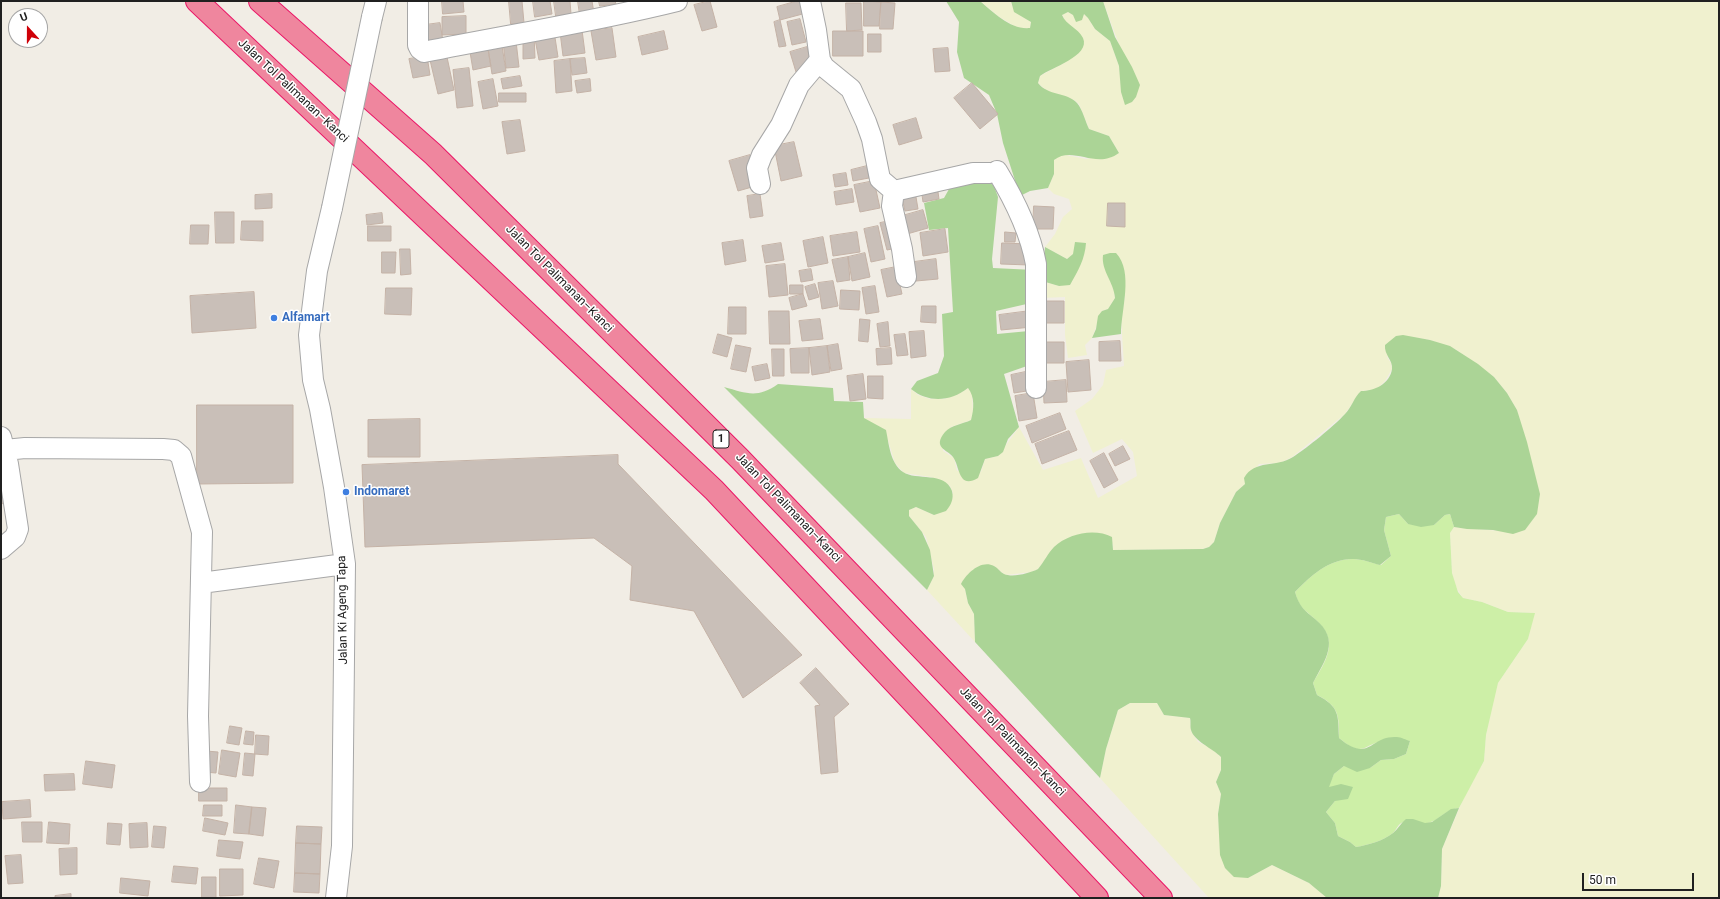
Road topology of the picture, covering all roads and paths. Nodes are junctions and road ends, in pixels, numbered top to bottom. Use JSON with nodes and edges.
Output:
{"nodes":[{"id":1,"x":197,"y":1,"type":"edge"},
{"id":2,"x":260,"y":1,"type":"edge"},
{"id":3,"x":418,"y":1,"type":"edge"},
{"id":4,"x":677,"y":1,"type":"edge"},
{"id":5,"x":810,"y":1,"type":"edge"},
{"id":6,"x":641,"y":5,"type":"edge"},
{"id":7,"x":374,"y":9,"type":"edge"},
{"id":8,"x":820,"y":60,"type":"junction"},
{"id":9,"x":760,"y":184,"type":"dead end"},
{"id":10,"x":894,"y":191,"type":"junction"},
{"id":11,"x":906,"y":277,"type":"dead end"},
{"id":12,"x":1036,"y":388,"type":"dead end"},
{"id":13,"x":4,"y":454,"type":"edge"},
{"id":14,"x":1,"y":548,"type":"edge"},
{"id":15,"x":345,"y":564,"type":"junction"},
{"id":16,"x":201,"y":583,"type":"junction"},
{"id":17,"x":200,"y":782,"type":"dead end"},
{"id":18,"x":336,"y":898,"type":"edge"},
{"id":19,"x":1097,"y":898,"type":"edge"},
{"id":20,"x":1161,"y":898,"type":"edge"}],
"edges":[{"from":1,"to":19,"type":"highway","name":"Jalan Tol Palimanan–Kanci"},
{"from":2,"to":20,"type":"highway","name":"Jalan Tol Palimanan–Kanci","number":"1"},
{"from":3,"to":6,"type":"street"},
{"from":4,"to":6,"type":"street"},
{"from":5,"to":8,"type":"street"},
{"from":7,"to":15,"type":"street","name":"Jalan Ki Ageng Tapa","bridge":true},
{"from":8,"to":9,"type":"street"},
{"from":8,"to":10,"type":"street"},
{"from":10,"to":11,"type":"street"},
{"from":10,"to":12,"type":"street"},
{"from":13,"to":14,"type":"street"},
{"from":13,"to":16,"type":"street"},
{"from":15,"to":16,"type":"street"},
{"from":15,"to":18,"type":"street","name":"Jalan Ki Ageng Tapa"},
{"from":16,"to":17,"type":"street"}]}
